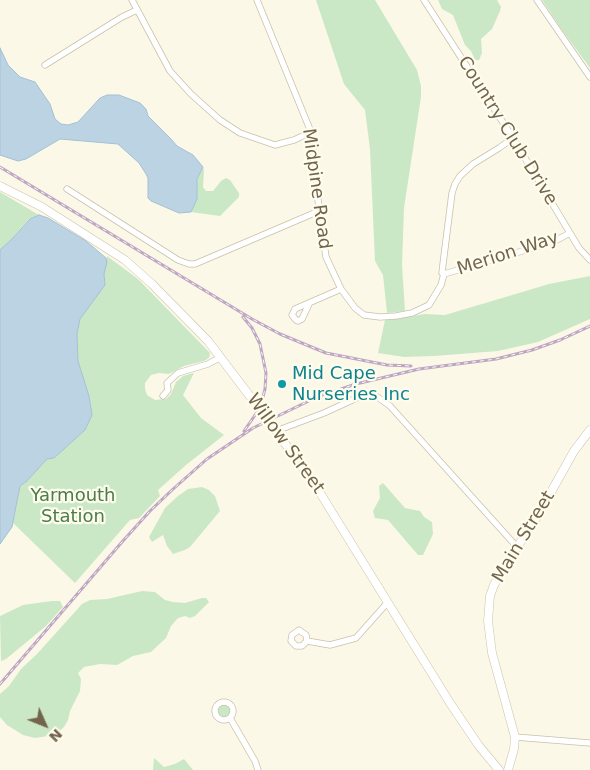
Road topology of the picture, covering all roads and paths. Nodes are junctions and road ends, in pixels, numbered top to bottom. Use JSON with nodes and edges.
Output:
{"nodes":[{"id":1,"x":132,"y":0,"type":"edge"},
{"id":2,"x":257,"y":0,"type":"edge"},
{"id":3,"x":424,"y":0,"type":"edge"},
{"id":4,"x":537,"y":0,"type":"edge"},
{"id":5,"x":137,"y":10,"type":"junction"},
{"id":6,"x":45,"y":65,"type":"dead end"},
{"id":7,"x":590,"y":77,"type":"edge"},
{"id":8,"x":311,"y":132,"type":"junction"},
{"id":9,"x":513,"y":138,"type":"junction"},
{"id":10,"x":0,"y":186,"type":"edge"},
{"id":11,"x":67,"y":189,"type":"dead end"},
{"id":12,"x":319,"y":211,"type":"junction"},
{"id":13,"x":570,"y":233,"type":"junction"},
{"id":14,"x":590,"y":260,"type":"edge"},
{"id":15,"x":444,"y":274,"type":"junction"},
{"id":16,"x":341,"y":289,"type":"junction"},
{"id":17,"x":309,"y":304,"type":"dead end"},
{"id":18,"x":221,"y":357,"type":"junction"},
{"id":19,"x":163,"y":396,"type":"dead end"},
{"id":20,"x":590,"y":430,"type":"edge"},
{"id":21,"x":276,"y":431,"type":"junction"},
{"id":22,"x":518,"y":547,"type":"junction"},
{"id":23,"x":388,"y":602,"type":"junction"},
{"id":24,"x":307,"y":642,"type":"dead end"},
{"id":25,"x":230,"y":718,"type":"dead end"},
{"id":26,"x":516,"y":737,"type":"junction"},
{"id":27,"x":590,"y":743,"type":"edge"},
{"id":28,"x":258,"y":770,"type":"edge"},
{"id":29,"x":499,"y":770,"type":"edge"},
{"id":30,"x":508,"y":770,"type":"edge"}],
"edges":[{"from":1,"to":5,"type":"street"},
{"from":2,"to":8,"type":"street","name":"Midpine Road"},
{"from":3,"to":9,"type":"street","name":"Country Club Drive"},
{"from":4,"to":7,"type":"street"},
{"from":5,"to":6,"type":"street"},
{"from":5,"to":8,"type":"street"},
{"from":8,"to":12,"type":"street","name":"Midpine Road"},
{"from":9,"to":13,"type":"street","name":"Country Club Drive"},
{"from":9,"to":15,"type":"street","name":"Midpine Road"},
{"from":10,"to":18,"type":"main road","name":"Willow Street"},
{"from":11,"to":12,"type":"street"},
{"from":12,"to":16,"type":"street","name":"Midpine Road"},
{"from":13,"to":14,"type":"street","name":"Country Club Drive"},
{"from":13,"to":15,"type":"street","name":"Merion Way"},
{"from":15,"to":16,"type":"street","name":"Midpine Road"},
{"from":16,"to":17,"type":"street"},
{"from":18,"to":19,"type":"street"},
{"from":18,"to":21,"type":"main road","name":"Willow Street"},
{"from":20,"to":22,"type":"main road","name":"Main Street"},
{"from":21,"to":22,"type":"street"},
{"from":21,"to":23,"type":"main road","name":"Willow Street"},
{"from":22,"to":26,"type":"main road","name":"Main Street"},
{"from":23,"to":24,"type":"street"},
{"from":23,"to":29,"type":"main road","name":"Willow Street"},
{"from":25,"to":28,"type":"street"},
{"from":26,"to":27,"type":"street"},
{"from":26,"to":30,"type":"main road","name":"Main Street"}]}
